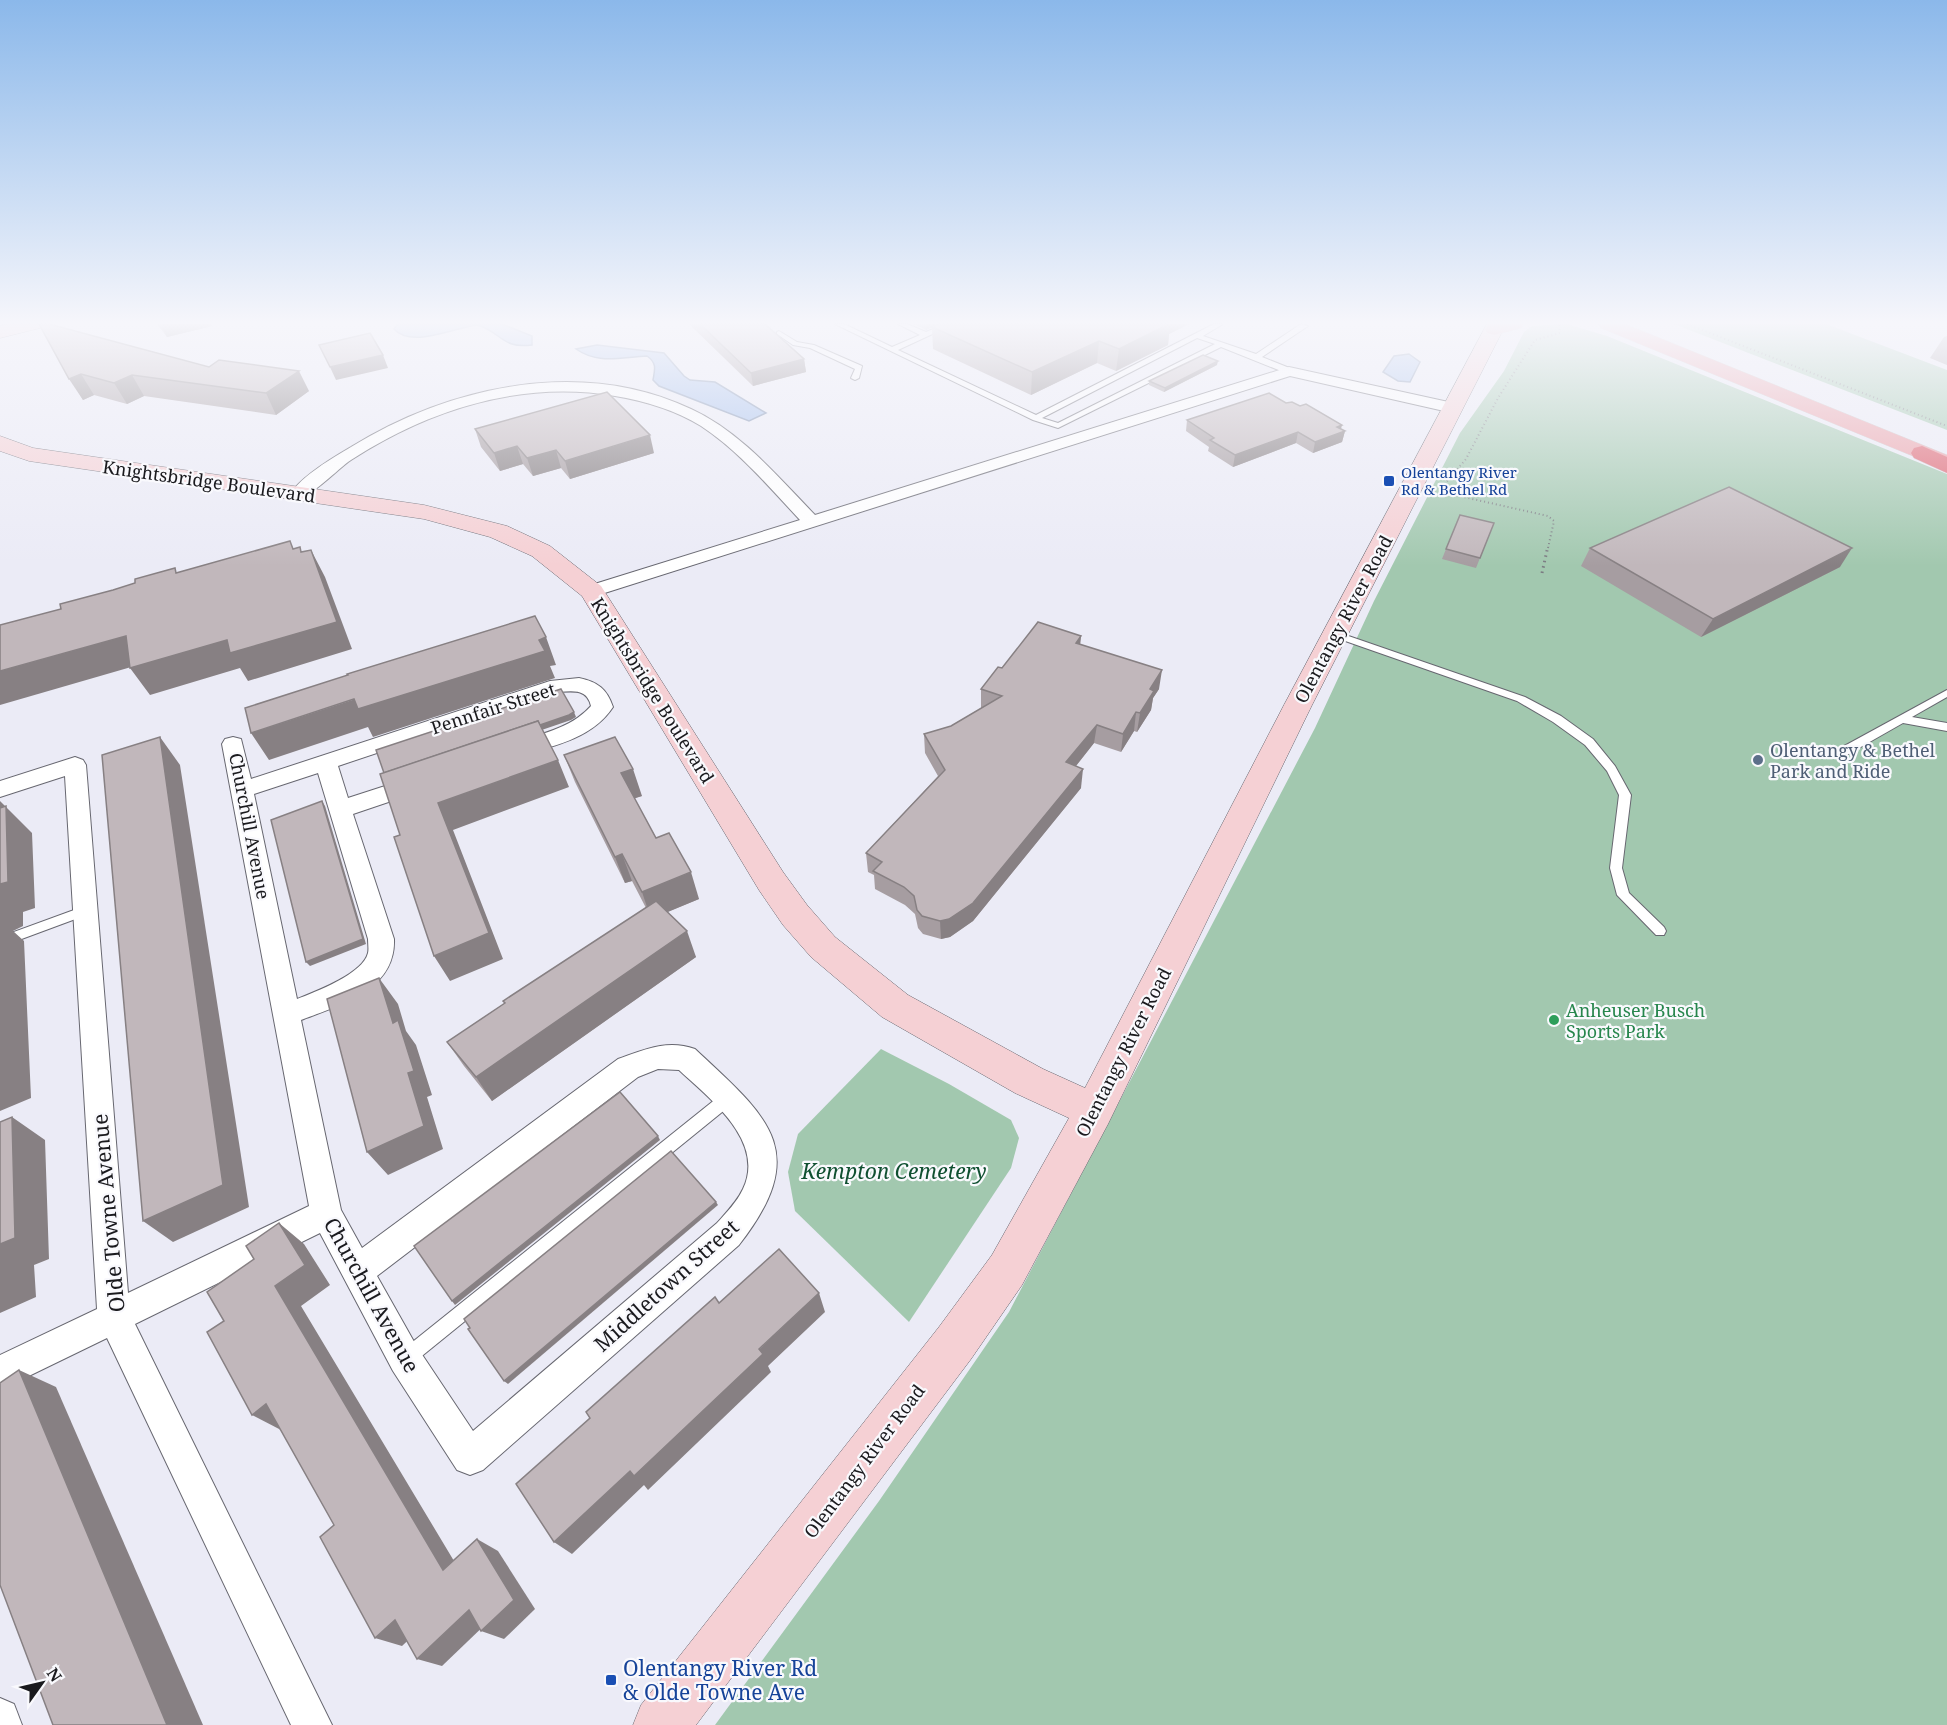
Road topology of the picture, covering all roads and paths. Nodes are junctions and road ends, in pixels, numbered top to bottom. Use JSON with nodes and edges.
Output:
{"nodes":[{"id":1,"x":456,"y":404,"type":"edge"},
{"id":2,"x":668,"y":404,"type":"edge"},
{"id":3,"x":1007,"y":404,"type":"edge"},
{"id":4,"x":1063,"y":404,"type":"edge"},
{"id":5,"x":1101,"y":404,"type":"edge"},
{"id":6,"x":1182,"y":404,"type":"edge"},
{"id":7,"x":1437,"y":404,"type":"edge"},
{"id":8,"x":1455,"y":404,"type":"edge"},
{"id":9,"x":1495,"y":404,"type":"edge"},
{"id":10,"x":1803,"y":404,"type":"edge"},
{"id":11,"x":1856,"y":404,"type":"edge"},
{"id":12,"x":1892,"y":404,"type":"edge"},
{"id":13,"x":1453,"y":408,"type":"junction"},
{"id":14,"x":1875,"y":412,"type":"dead end"},
{"id":15,"x":1036,"y":418,"type":"junction"},
{"id":16,"x":1947,"y":426,"type":"edge"},
{"id":17,"x":0,"y":443,"type":"edge"},
{"id":18,"x":1922,"y":453,"type":"joint"},
{"id":19,"x":1947,"y":464,"type":"edge"},
{"id":20,"x":298,"y":494,"type":"junction"},
{"id":21,"x":812,"y":522,"type":"junction"},
{"id":22,"x":1542,"y":573,"type":"dead end"},
{"id":23,"x":592,"y":591,"type":"junction"},
{"id":24,"x":1334,"y":634,"type":"junction"},
{"id":25,"x":1947,"y":693,"type":"edge"},
{"id":26,"x":1901,"y":719,"type":"junction"},
{"id":27,"x":1947,"y":727,"type":"edge"},
{"id":28,"x":233,"y":744,"type":"dead end"},
{"id":29,"x":1841,"y":753,"type":"dead end"},
{"id":30,"x":501,"y":755,"type":"edge"},
{"id":31,"x":326,"y":763,"type":"junction"},
{"id":32,"x":433,"y":778,"type":"edge"},
{"id":33,"x":0,"y":789,"type":"edge"},
{"id":34,"x":242,"y":790,"type":"junction"},
{"id":35,"x":342,"y":809,"type":"junction"},
{"id":36,"x":86,"y":911,"type":"junction"},
{"id":37,"x":1660,"y":931,"type":"dead end"},
{"id":38,"x":0,"y":942,"type":"edge"},
{"id":39,"x":287,"y":1014,"type":"junction"},
{"id":40,"x":728,"y":1099,"type":"junction"},
{"id":41,"x":1094,"y":1111,"type":"junction"},
{"id":42,"x":326,"y":1214,"type":"junction"},
{"id":43,"x":357,"y":1271,"type":"junction"},
{"id":44,"x":114,"y":1317,"type":"junction"},
{"id":45,"x":405,"y":1359,"type":"junction"},
{"id":46,"x":0,"y":1373,"type":"edge"},
{"id":47,"x":470,"y":1456,"type":"joint"},
{"id":48,"x":0,"y":1718,"type":"edge"},
{"id":49,"x":2,"y":1725,"type":"edge"},
{"id":50,"x":312,"y":1725,"type":"edge"},
{"id":51,"x":661,"y":1725,"type":"edge"}],
"edges":[{"from":1,"to":20,"type":"street"},
{"from":2,"to":21,"type":"street"},
{"from":3,"to":15,"type":"lane"},
{"from":4,"to":15,"type":"lane"},
{"from":5,"to":15,"type":"lane"},
{"from":6,"to":21,"type":"street"},
{"from":7,"to":13,"type":"street"},
{"from":8,"to":13,"type":"main road","name":"Olentangy River Road"},
{"from":9,"to":22,"type":"path"},
{"from":10,"to":18,"type":"main road"},
{"from":11,"to":14,"type":"main road"},
{"from":12,"to":16,"type":"path"},
{"from":13,"to":24,"type":"main road","name":"Olentangy River Road"},
{"from":17,"to":20,"type":"main road","name":"Knightsbridge Boulevard"},
{"from":18,"to":19,"type":"highway"},
{"from":20,"to":23,"type":"main road","name":"Knightsbridge Boulevard"},
{"from":21,"to":23,"type":"street"},
{"from":23,"to":41,"type":"main road","name":"Knightsbridge Boulevard"},
{"from":24,"to":37,"type":"lane"},
{"from":24,"to":41,"type":"main road","name":"Olentangy River Road"},
{"from":25,"to":26,"type":"lane"},
{"from":26,"to":27,"type":"lane"},
{"from":26,"to":29,"type":"lane"},
{"from":28,"to":34,"type":"street","name":"Churchill Avenue"},
{"from":30,"to":31,"type":"street","name":"Pennfair Street"},
{"from":31,"to":34,"type":"street","name":"Pennfair Street"},
{"from":31,"to":35,"type":"street"},
{"from":32,"to":35,"type":"street"},
{"from":33,"to":36,"type":"street","name":"Olde Towne Avenue"},
{"from":34,"to":39,"type":"street","name":"Churchill Avenue"},
{"from":35,"to":39,"type":"street"},
{"from":36,"to":38,"type":"lane"},
{"from":36,"to":44,"type":"street","name":"Olde Towne Avenue"},
{"from":39,"to":42,"type":"street","name":"Churchill Avenue"},
{"from":40,"to":43,"type":"street","name":"Middletown Street"},
{"from":40,"to":45,"type":"lane"},
{"from":40,"to":47,"type":"street","name":"Middletown Street"},
{"from":41,"to":51,"type":"main road","name":"Olentangy River Road"},
{"from":42,"to":43,"type":"street","name":"Churchill Avenue"},
{"from":42,"to":44,"type":"street"},
{"from":43,"to":45,"type":"street","name":"Churchill Avenue"},
{"from":44,"to":46,"type":"street"},
{"from":44,"to":50,"type":"street","name":"Olde Towne Avenue"},
{"from":45,"to":47,"type":"street","name":"Churchill Avenue"},
{"from":48,"to":49,"type":"street"}]}
